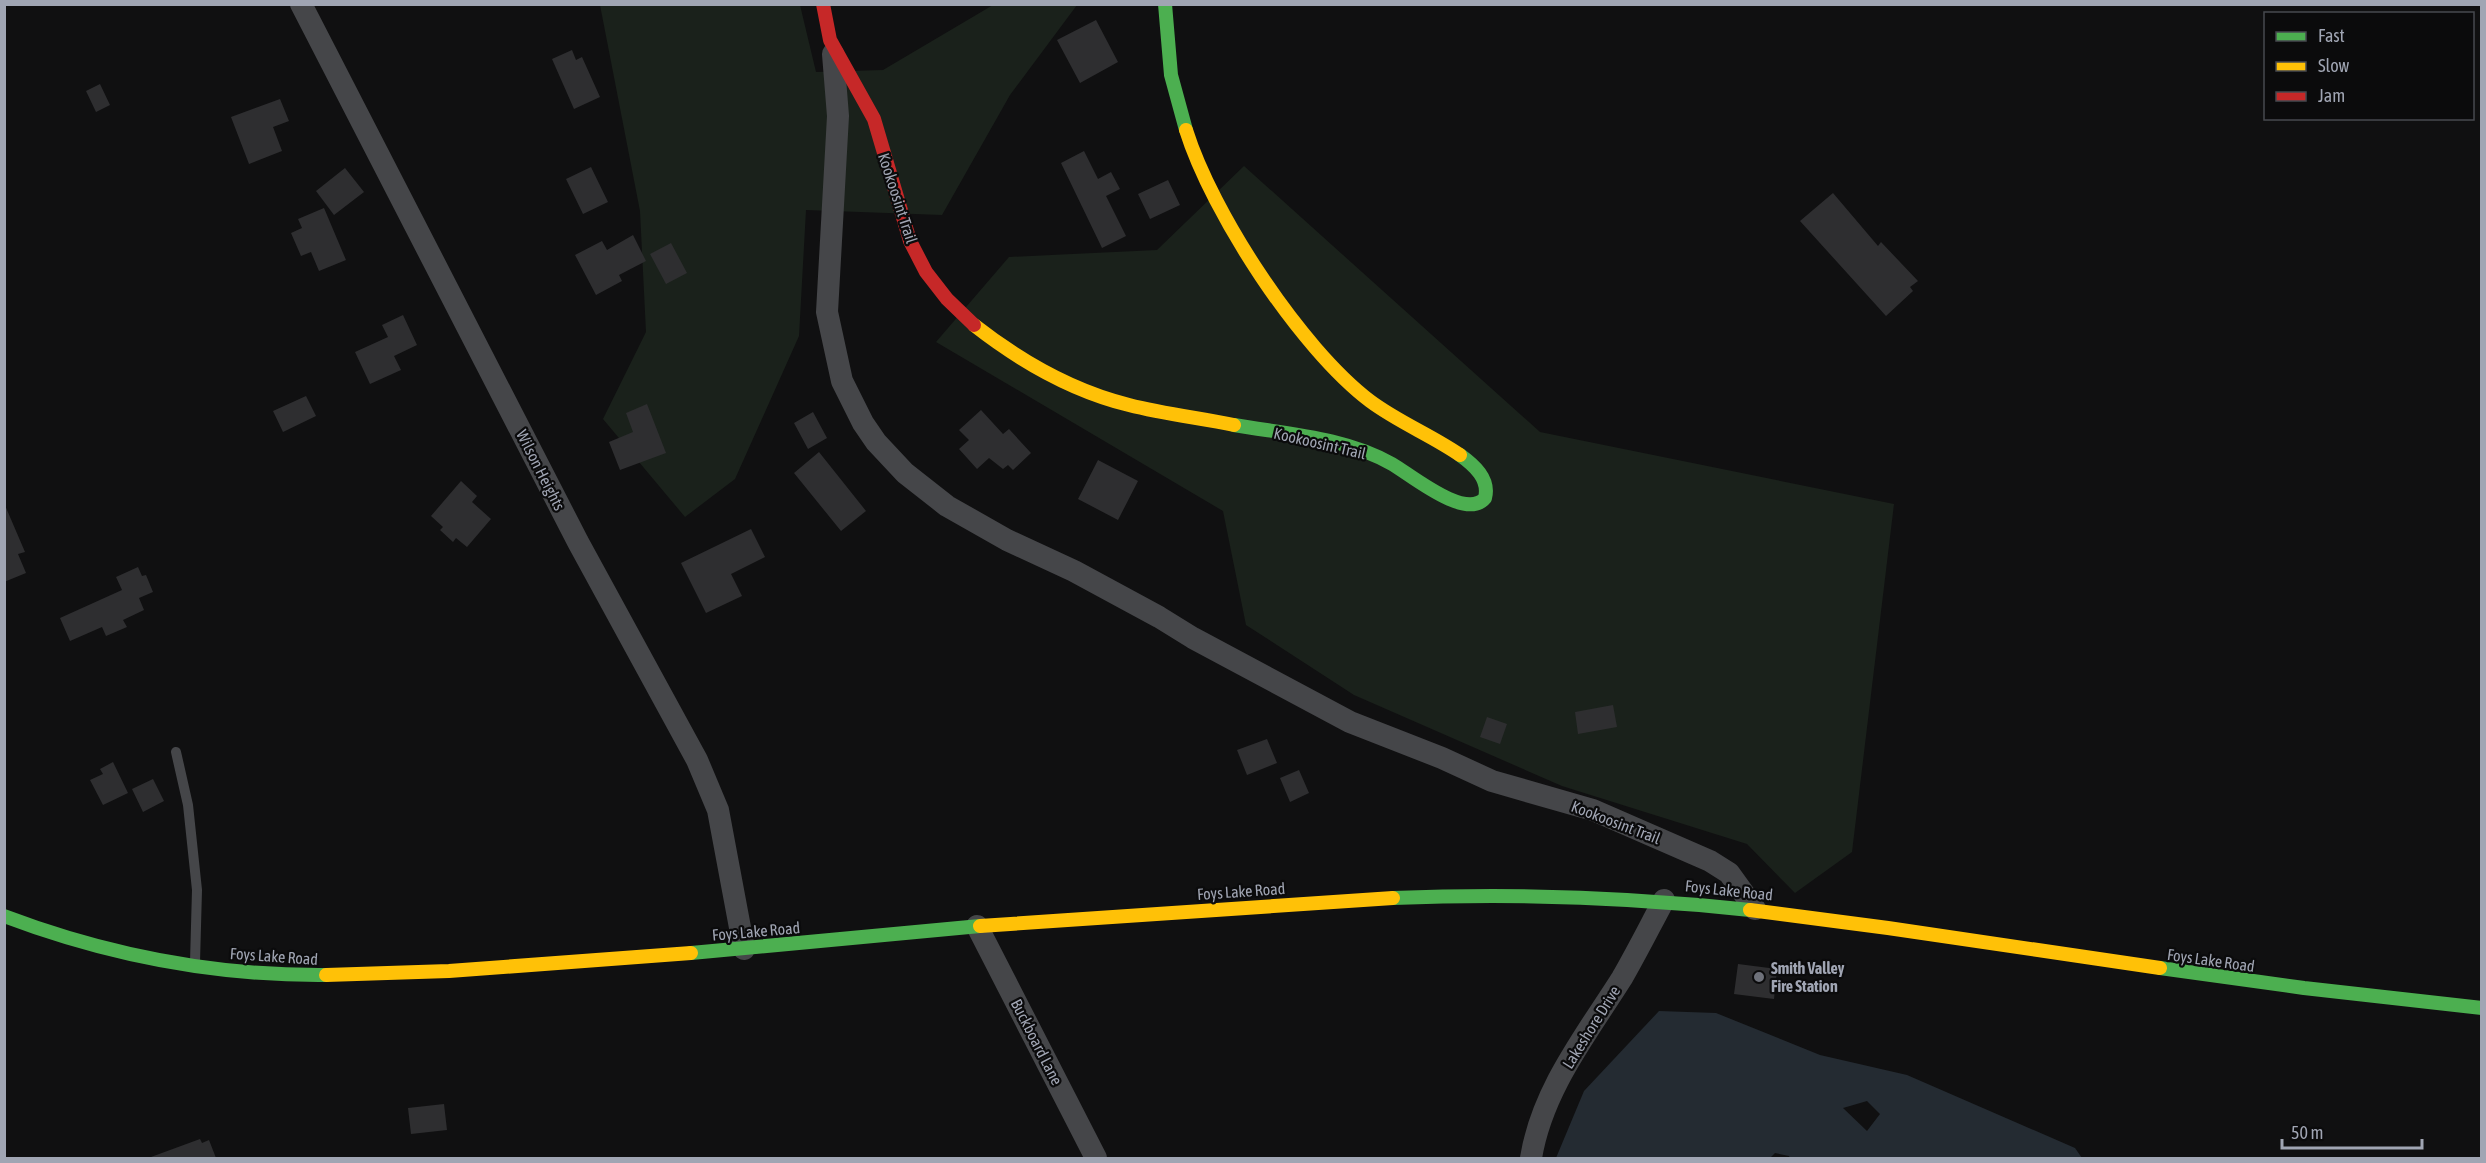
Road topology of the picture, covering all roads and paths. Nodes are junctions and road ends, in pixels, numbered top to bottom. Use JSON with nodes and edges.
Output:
{"nodes":[{"id":1,"x":301,"y":4,"type":"edge"},
{"id":2,"x":823,"y":4,"type":"edge"},
{"id":3,"x":1165,"y":4,"type":"edge"},
{"id":4,"x":831,"y":43,"type":"junction"},
{"id":5,"x":176,"y":752,"type":"dead end"},
{"id":6,"x":1664,"y":900,"type":"junction"},
{"id":7,"x":1755,"y":909,"type":"junction"},
{"id":8,"x":4,"y":916,"type":"edge"},
{"id":9,"x":977,"y":926,"type":"junction"},
{"id":10,"x":744,"y":949,"type":"junction"},
{"id":11,"x":195,"y":965,"type":"junction"},
{"id":12,"x":2481,"y":1008,"type":"edge"},
{"id":13,"x":1096,"y":1158,"type":"edge"},
{"id":14,"x":1531,"y":1158,"type":"edge"}],
"edges":[{"from":1,"to":10,"type":"street","name":"Wilson Heights"},
{"from":2,"to":4,"type":"street","name":"Kookoosint Trail"},
{"from":3,"to":4,"type":"street","name":"Kookoosint Trail"},
{"from":4,"to":7,"type":"street","name":"Kookoosint Trail"},
{"from":5,"to":11,"type":"lane"},
{"from":6,"to":7,"type":"street","name":"Foys Lake Road"},
{"from":6,"to":9,"type":"street","name":"Foys Lake Road"},
{"from":6,"to":14,"type":"street","name":"Lakeshore Drive"},
{"from":7,"to":12,"type":"street","name":"Foys Lake Road"},
{"from":8,"to":11,"type":"street","name":"Foys Lake Road"},
{"from":9,"to":10,"type":"street","name":"Foys Lake Road"},
{"from":9,"to":13,"type":"street","name":"Buckboard Lane"},
{"from":10,"to":11,"type":"street","name":"Foys Lake Road"}]}
